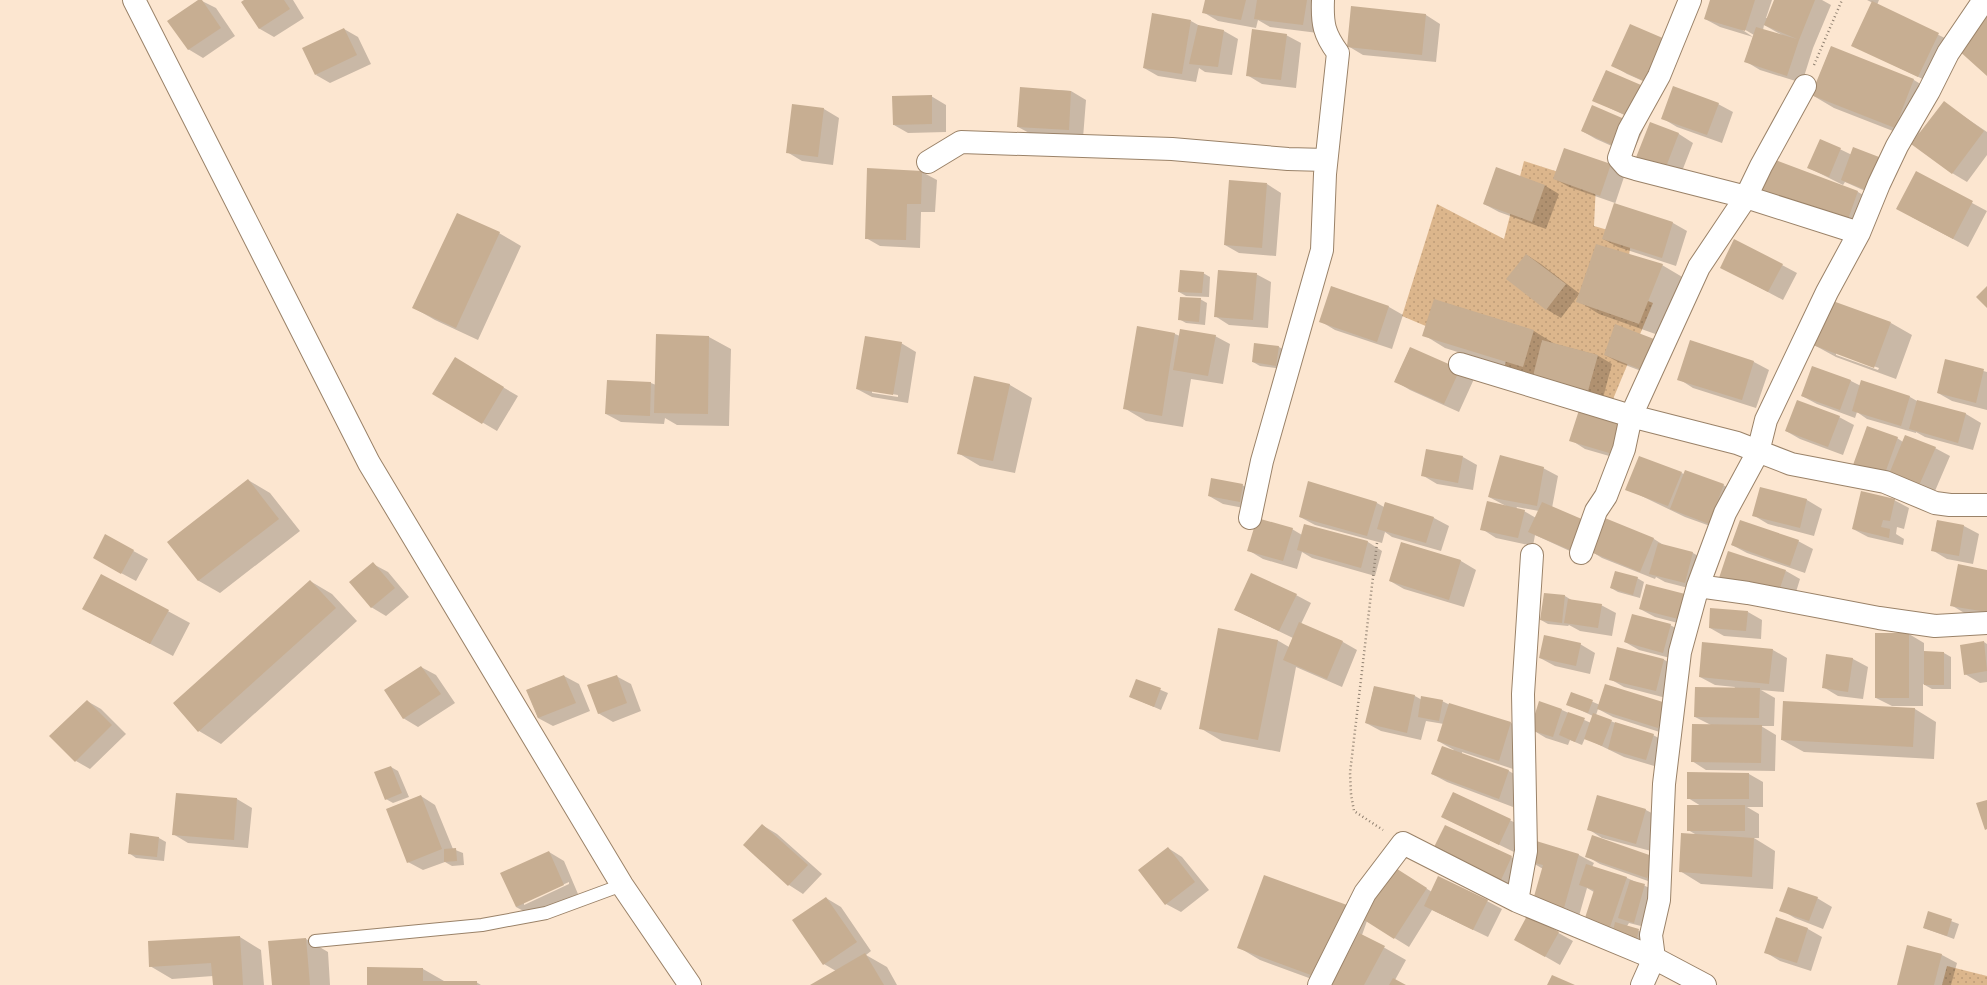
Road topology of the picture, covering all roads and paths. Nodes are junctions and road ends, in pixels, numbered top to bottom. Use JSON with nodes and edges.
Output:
{"nodes":[{"id":1,"x":134,"y":0,"type":"edge"},
{"id":2,"x":1323,"y":0,"type":"edge"},
{"id":3,"x":1690,"y":0,"type":"edge"},
{"id":4,"x":1842,"y":0,"type":"edge"},
{"id":5,"x":1984,"y":0,"type":"edge"},
{"id":6,"x":1805,"y":86,"type":"joint"},
{"id":7,"x":1326,"y":160,"type":"junction"},
{"id":8,"x":928,"y":162,"type":"dead end"},
{"id":9,"x":1746,"y":197,"type":"junction"},
{"id":10,"x":1859,"y":233,"type":"junction"},
{"id":11,"x":1460,"y":364,"type":"dead end"},
{"id":12,"x":1631,"y":416,"type":"junction"},
{"id":13,"x":1758,"y":452,"type":"junction"},
{"id":14,"x":1987,"y":506,"type":"edge"},
{"id":15,"x":1250,"y":518,"type":"dead end"},
{"id":16,"x":1376,"y":543,"type":"dead end"},
{"id":17,"x":1581,"y":552,"type":"dead end"},
{"id":18,"x":1532,"y":555,"type":"dead end"},
{"id":19,"x":1698,"y":586,"type":"junction"},
{"id":20,"x":1987,"y":623,"type":"edge"},
{"id":21,"x":1404,"y":843,"type":"junction"},
{"id":22,"x":622,"y":885,"type":"junction"},
{"id":23,"x":1517,"y":901,"type":"junction"},
{"id":24,"x":315,"y":941,"type":"dead end"},
{"id":25,"x":1654,"y":958,"type":"junction"},
{"id":26,"x":690,"y":985,"type":"edge"},
{"id":27,"x":1319,"y":985,"type":"edge"},
{"id":28,"x":1642,"y":985,"type":"edge"},
{"id":29,"x":1705,"y":985,"type":"edge"}],
"edges":[{"from":1,"to":22,"type":"street"},
{"from":2,"to":7,"type":"street"},
{"from":3,"to":9,"type":"street"},
{"from":4,"to":6,"type":"path"},
{"from":5,"to":10,"type":"street"},
{"from":6,"to":9,"type":"street"},
{"from":7,"to":8,"type":"street"},
{"from":7,"to":15,"type":"street"},
{"from":9,"to":10,"type":"street"},
{"from":9,"to":12,"type":"street"},
{"from":10,"to":13,"type":"street"},
{"from":11,"to":12,"type":"street"},
{"from":12,"to":13,"type":"street"},
{"from":12,"to":17,"type":"street"},
{"from":13,"to":14,"type":"street"},
{"from":13,"to":19,"type":"street"},
{"from":16,"to":21,"type":"path"},
{"from":18,"to":23,"type":"street"},
{"from":19,"to":20,"type":"street"},
{"from":19,"to":25,"type":"street"},
{"from":21,"to":23,"type":"street"},
{"from":21,"to":27,"type":"street"},
{"from":22,"to":24,"type":"lane"},
{"from":22,"to":26,"type":"street"},
{"from":23,"to":25,"type":"street"},
{"from":25,"to":28,"type":"street"},
{"from":25,"to":29,"type":"street"}]}
